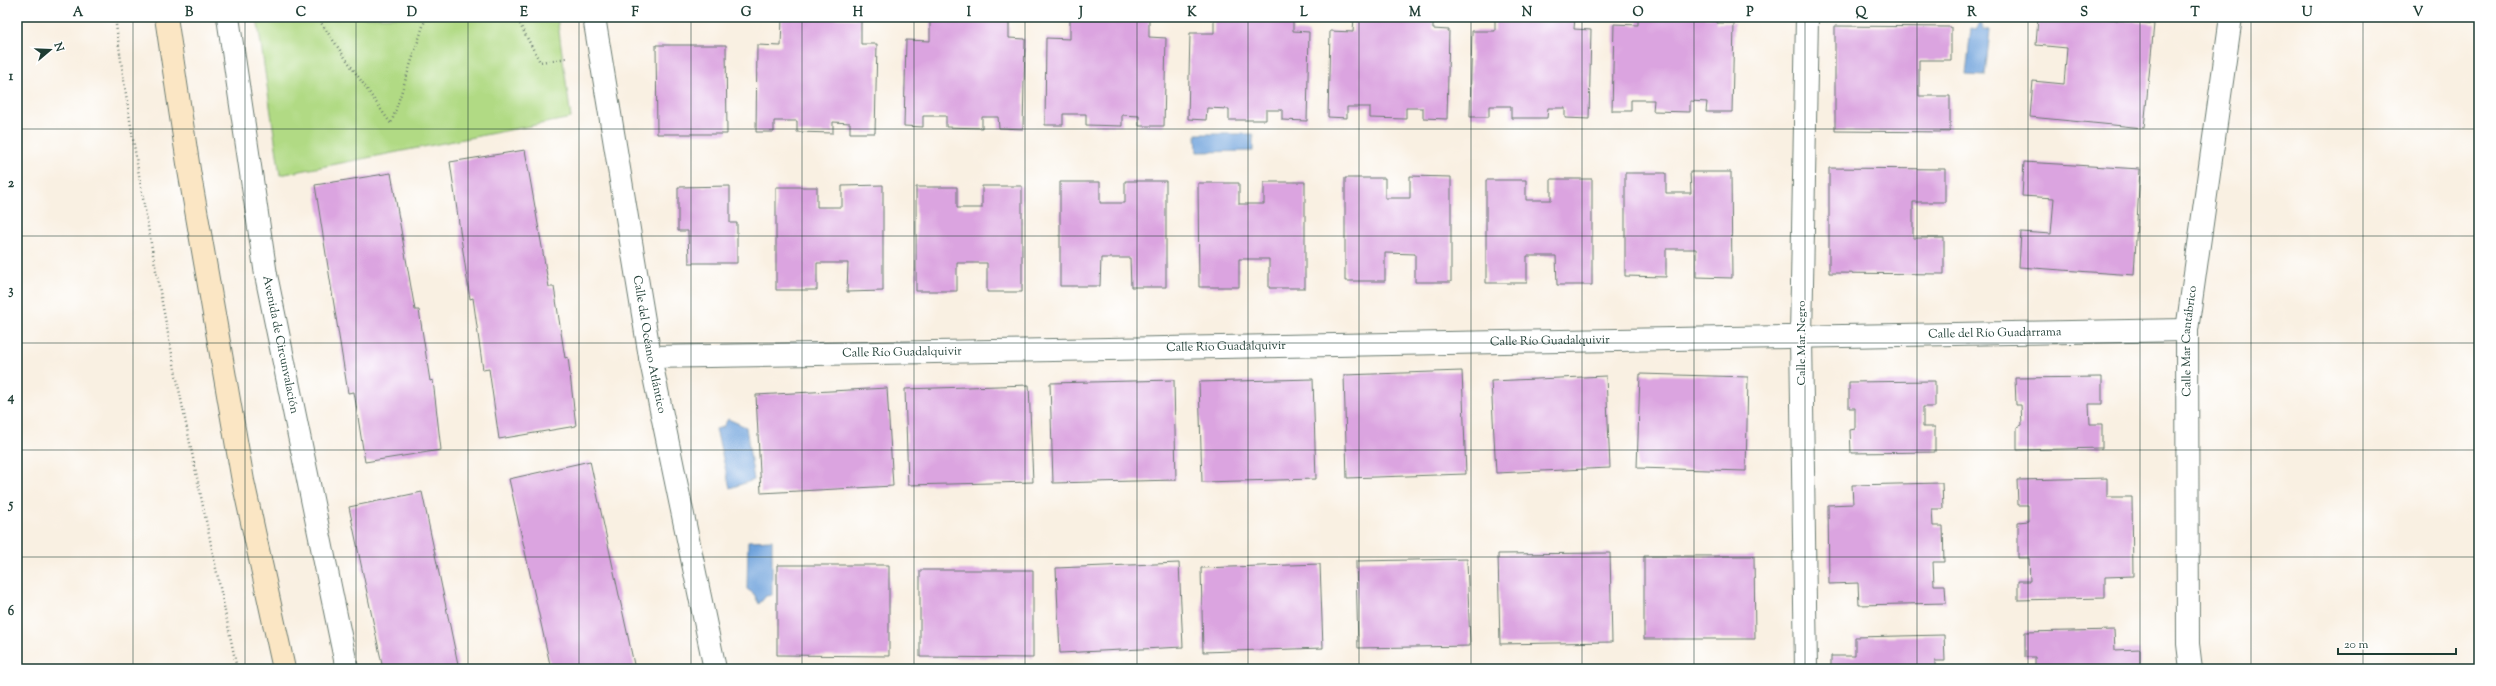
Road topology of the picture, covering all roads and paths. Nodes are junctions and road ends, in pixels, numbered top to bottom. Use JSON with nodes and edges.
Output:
{"nodes":[{"id":1,"x":115,"y":17,"type":"edge"},
{"id":2,"x":166,"y":17,"type":"edge"},
{"id":3,"x":228,"y":17,"type":"edge"},
{"id":4,"x":317,"y":17,"type":"edge"},
{"id":5,"x":426,"y":17,"type":"edge"},
{"id":6,"x":516,"y":17,"type":"edge"},
{"id":7,"x":594,"y":17,"type":"edge"},
{"id":8,"x":1807,"y":17,"type":"edge"},
{"id":9,"x":2231,"y":17,"type":"edge"},
{"id":10,"x":598,"y":41,"type":"junction"},
{"id":11,"x":2187,"y":330,"type":"junction"},
{"id":12,"x":1801,"y":337,"type":"junction"},
{"id":13,"x":650,"y":357,"type":"junction"},
{"id":14,"x":237,"y":669,"type":"edge"},
{"id":15,"x":284,"y":669,"type":"edge"},
{"id":16,"x":347,"y":669,"type":"edge"},
{"id":17,"x":715,"y":669,"type":"edge"},
{"id":18,"x":1806,"y":669,"type":"edge"},
{"id":19,"x":2190,"y":669,"type":"edge"}],
"edges":[{"from":1,"to":14,"type":"path"},
{"from":2,"to":15,"type":"street"},
{"from":3,"to":16,"type":"street","name":"Avenida de Circunvalación"},
{"from":4,"to":5,"type":"path"},
{"from":6,"to":10,"type":"path"},
{"from":7,"to":10,"type":"street","name":"Calle del Océano Atlántico"},
{"from":8,"to":12,"type":"street","name":"Calle Mar Negro"},
{"from":9,"to":11,"type":"street","name":"Calle Mar Cantábrico"},
{"from":10,"to":13,"type":"street","name":"Calle del Océano Atlántico"},
{"from":11,"to":12,"type":"street","name":"Calle del Río Guadarrama"},
{"from":11,"to":19,"type":"street","name":"Calle Mar Cantábrico"},
{"from":12,"to":13,"type":"street","name":"Calle Río Guadalquivir"},
{"from":12,"to":18,"type":"street","name":"Calle Mar Negro"},
{"from":13,"to":17,"type":"street","name":"Calle del Océano Atlántico"}]}
